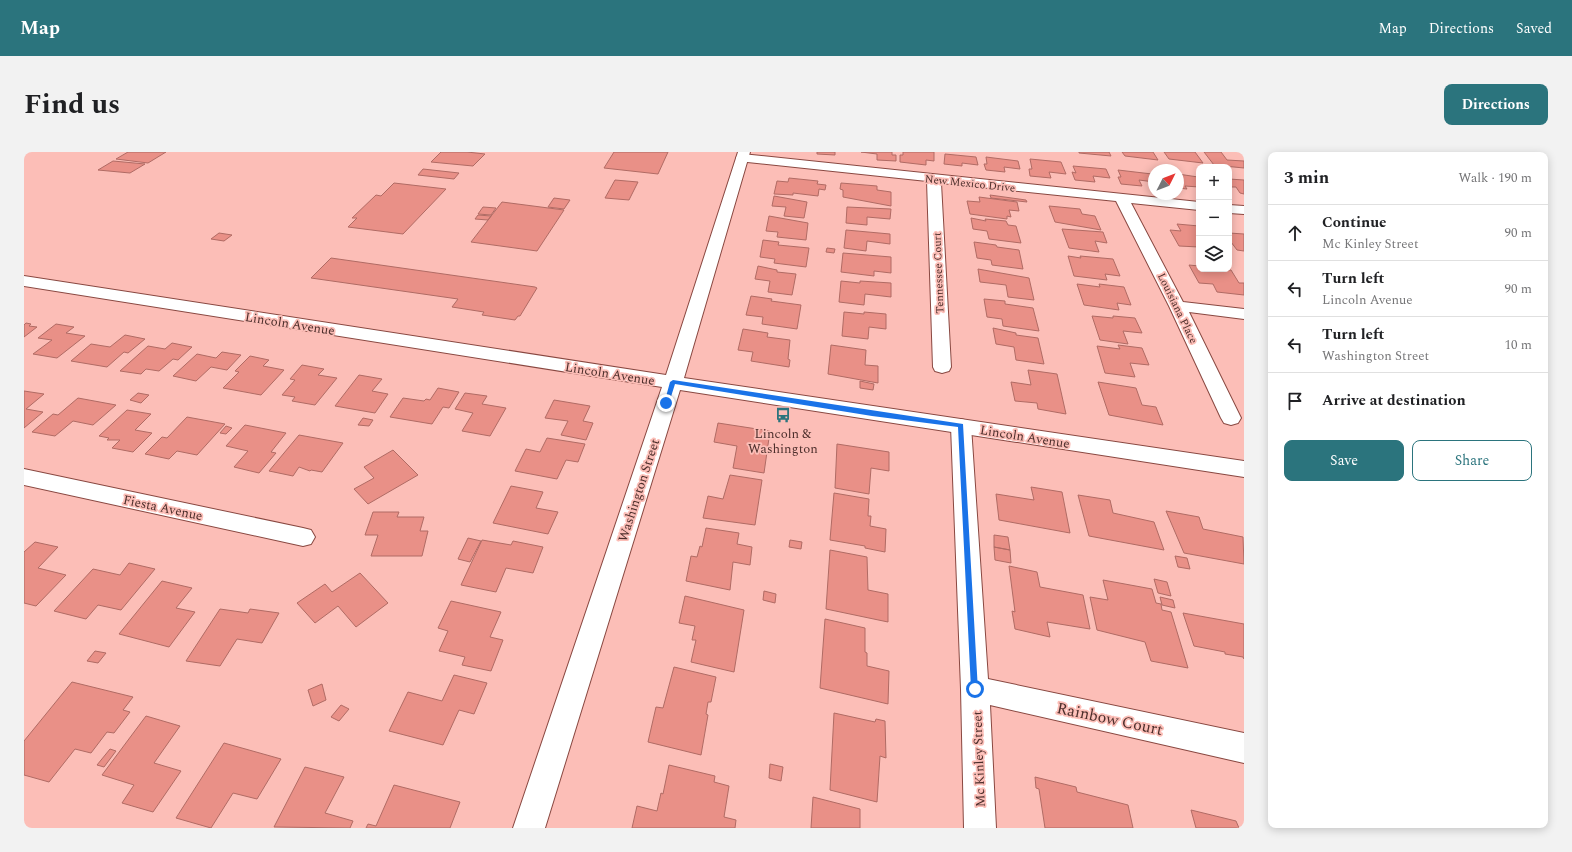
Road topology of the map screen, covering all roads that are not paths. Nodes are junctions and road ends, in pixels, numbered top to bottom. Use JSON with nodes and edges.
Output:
{"nodes":[{"id":1,"x":743,"y":155,"type":"edge"},
{"id":2,"x":934,"y":179,"type":"junction"},
{"id":3,"x":1122,"y":198,"type":"junction"},
{"id":4,"x":1196,"y":206,"type":"edge"},
{"id":5,"x":1232,"y":209,"type":"edge"},
{"id":6,"x":1244,"y":210,"type":"edge"},
{"id":7,"x":24,"y":281,"type":"edge"},
{"id":8,"x":1178,"y":306,"type":"junction"},
{"id":9,"x":1244,"y":314,"type":"edge"},
{"id":10,"x":942,"y":367,"type":"dead end"},
{"id":11,"x":673,"y":382,"type":"junction"},
{"id":12,"x":1231,"y":418,"type":"dead end"},
{"id":13,"x":961,"y":426,"type":"junction"},
{"id":14,"x":1244,"y":469,"type":"edge"},
{"id":15,"x":24,"y":477,"type":"edge"},
{"id":16,"x":303,"y":537,"type":"dead end"},
{"id":17,"x":975,"y":689,"type":"junction"},
{"id":18,"x":1244,"y":748,"type":"edge"},
{"id":19,"x":529,"y":828,"type":"edge"},
{"id":20,"x":980,"y":828,"type":"edge"}],
"edges":[{"from":1,"to":2,"type":"street","name":"New Mexico Drive"},
{"from":1,"to":11,"type":"street","name":"Washington Street"},
{"from":2,"to":3,"type":"street","name":"New Mexico Drive"},
{"from":2,"to":10,"type":"street","name":"Tennessee Court"},
{"from":3,"to":4,"type":"street","name":"New Mexico Drive"},
{"from":3,"to":8,"type":"street","name":"Louisiana Place"},
{"from":5,"to":6,"type":"street"},
{"from":7,"to":11,"type":"street","name":"Lincoln Avenue"},
{"from":8,"to":9,"type":"street"},
{"from":8,"to":12,"type":"street","name":"Louisiana Place"},
{"from":11,"to":13,"type":"street","name":"Lincoln Avenue"},
{"from":11,"to":19,"type":"street","name":"Washington Street"},
{"from":13,"to":14,"type":"street","name":"Lincoln Avenue"},
{"from":13,"to":17,"type":"street","name":"Mc Kinley Street"},
{"from":15,"to":16,"type":"street","name":"Fiesta Avenue"},
{"from":17,"to":18,"type":"street","name":"Rainbow Court"},
{"from":17,"to":20,"type":"street","name":"Mc Kinley Street"}]}
